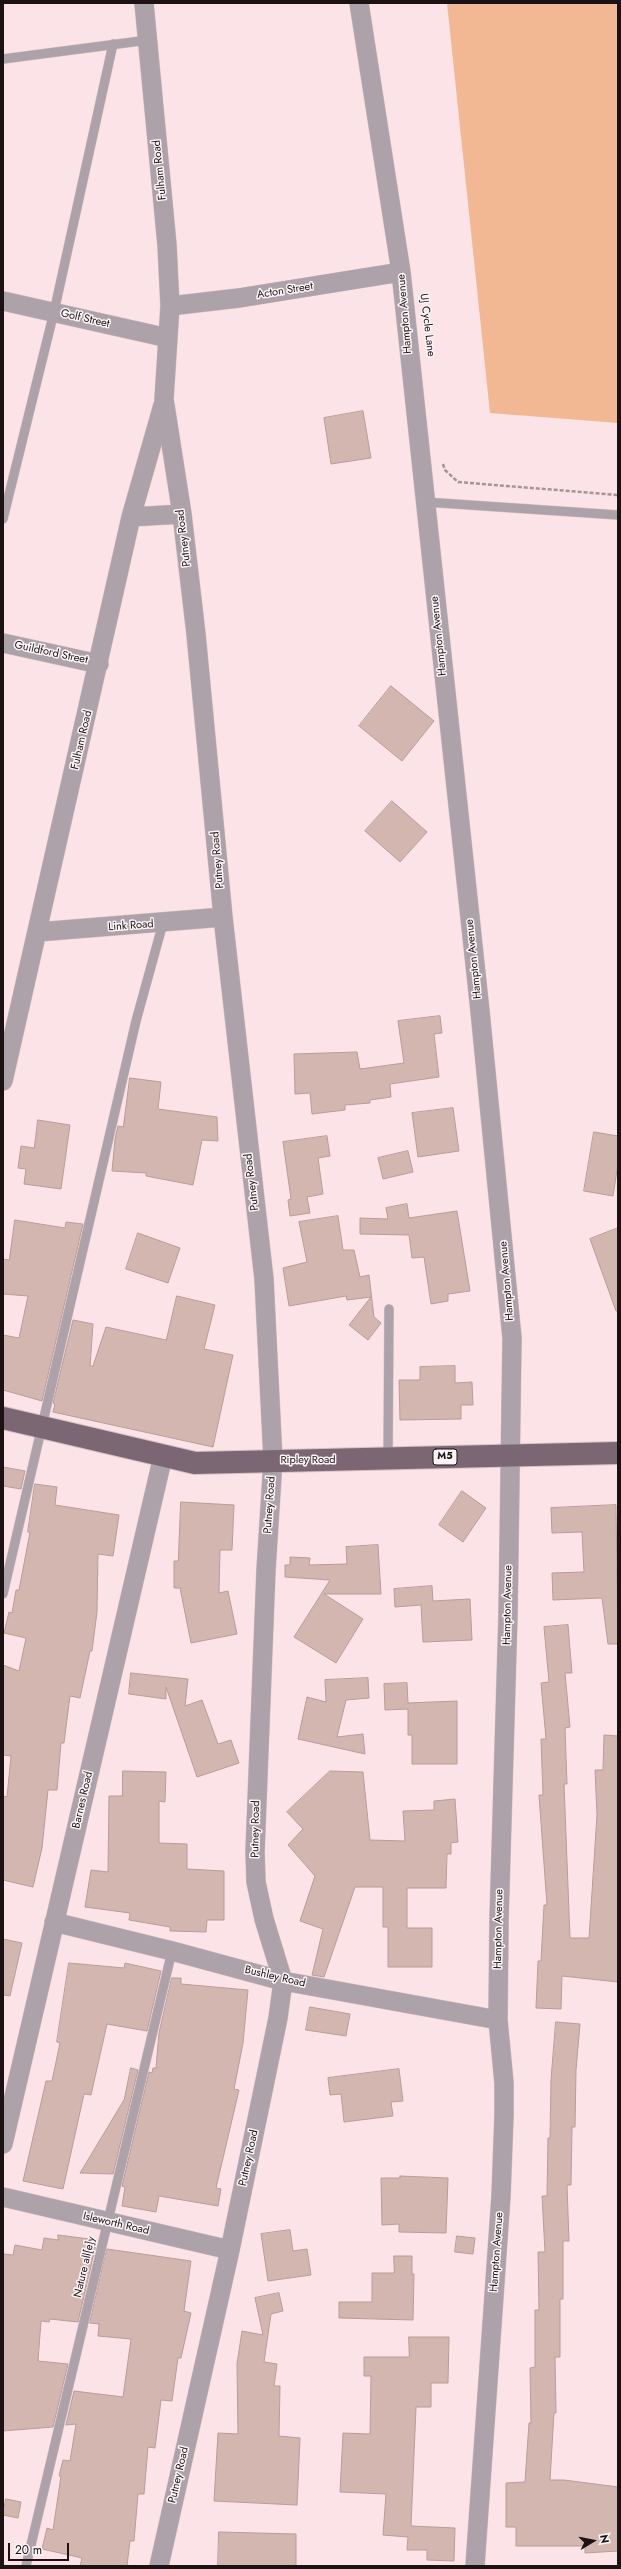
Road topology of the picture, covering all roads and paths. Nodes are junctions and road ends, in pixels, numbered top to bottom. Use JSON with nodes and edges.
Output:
{"nodes":[{"id":1,"x":144,"y":3,"type":"edge"},
{"id":2,"x":359,"y":3,"type":"edge"},
{"id":3,"x":148,"y":40,"type":"junction"},
{"id":4,"x":113,"y":44,"type":"junction"},
{"id":5,"x":3,"y":59,"type":"edge"},
{"id":6,"x":401,"y":272,"type":"junction"},
{"id":7,"x":3,"y":301,"type":"edge"},
{"id":8,"x":170,"y":306,"type":"junction"},
{"id":9,"x":54,"y":312,"type":"junction"},
{"id":10,"x":168,"y":338,"type":"junction"},
{"id":11,"x":164,"y":399,"type":"junction"},
{"id":12,"x":441,"y":458,"type":"dead end"},
{"id":13,"x":618,"y":495,"type":"edge"},
{"id":14,"x":425,"y":502,"type":"junction"},
{"id":15,"x":182,"y":514,"type":"junction"},
{"id":16,"x":618,"y":515,"type":"edge"},
{"id":17,"x":131,"y":517,"type":"junction"},
{"id":18,"x":3,"y":518,"type":"edge"},
{"id":19,"x":3,"y":643,"type":"edge"},
{"id":20,"x":99,"y":664,"type":"junction"},
{"id":21,"x":223,"y":918,"type":"junction"},
{"id":22,"x":163,"y":923,"type":"junction"},
{"id":23,"x":38,"y":932,"type":"junction"},
{"id":24,"x":3,"y":1081,"type":"edge"},
{"id":25,"x":389,"y":1309,"type":"dead end"},
{"id":26,"x":3,"y":1418,"type":"edge"},
{"id":27,"x":41,"y":1427,"type":"junction"},
{"id":28,"x":618,"y":1453,"type":"edge"},
{"id":29,"x":164,"y":1456,"type":"junction"},
{"id":30,"x":510,"y":1456,"type":"junction"},
{"id":31,"x":388,"y":1459,"type":"junction"},
{"id":32,"x":273,"y":1460,"type":"junction"},
{"id":33,"x":3,"y":1594,"type":"edge"},
{"id":34,"x":54,"y":1922,"type":"junction"},
{"id":35,"x":172,"y":1950,"type":"junction"},
{"id":36,"x":283,"y":1981,"type":"junction"},
{"id":37,"x":498,"y":2020,"type":"junction"},
{"id":38,"x":3,"y":2144,"type":"edge"},
{"id":39,"x":3,"y":2197,"type":"edge"},
{"id":40,"x":108,"y":2222,"type":"junction"},
{"id":41,"x":230,"y":2250,"type":"junction"},
{"id":42,"x":26,"y":2566,"type":"edge"},
{"id":43,"x":159,"y":2566,"type":"edge"},
{"id":44,"x":475,"y":2566,"type":"edge"}],
"edges":[{"from":1,"to":3,"type":"street","name":"Fulham Road"},
{"from":2,"to":6,"type":"street","name":"Hampton Avenue"},
{"from":3,"to":4,"type":"lane"},
{"from":3,"to":8,"type":"street","name":"Fulham Road"},
{"from":4,"to":5,"type":"lane"},
{"from":4,"to":9,"type":"lane"},
{"from":6,"to":8,"type":"street","name":"Acton Street"},
{"from":6,"to":14,"type":"street","name":"Hampton Avenue"},
{"from":7,"to":9,"type":"street","name":"Golf Street"},
{"from":8,"to":10,"type":"street","name":"Fulham Road"},
{"from":9,"to":10,"type":"street","name":"Golf Street"},
{"from":9,"to":18,"type":"lane"},
{"from":10,"to":11,"type":"street","name":"Putney Road"},
{"from":11,"to":15,"type":"street","name":"Putney Road"},
{"from":11,"to":17,"type":"street","name":"Fulham Road"},
{"from":12,"to":13,"type":"path"},
{"from":14,"to":16,"type":"lane"},
{"from":14,"to":30,"type":"street","name":"Hampton Avenue"},
{"from":15,"to":17,"type":"street"},
{"from":15,"to":21,"type":"street","name":"Putney Road"},
{"from":17,"to":20,"type":"street","name":"Fulham Road"},
{"from":19,"to":20,"type":"street","name":"Guildford Street"},
{"from":20,"to":23,"type":"street","name":"Fulham Road"},
{"from":21,"to":22,"type":"street","name":"Link Road"},
{"from":21,"to":32,"type":"street","name":"Putney Road"},
{"from":22,"to":23,"type":"street","name":"Link Road"},
{"from":22,"to":27,"type":"lane"},
{"from":23,"to":24,"type":"street","name":"Fulham Road"},
{"from":25,"to":31,"type":"lane"},
{"from":26,"to":27,"type":"main road","name":"Ripley Road","number":"M5"},
{"from":27,"to":29,"type":"main road","name":"Ripley Road","number":"M5"},
{"from":27,"to":33,"type":"lane"},
{"from":28,"to":30,"type":"main road","name":"Ripley Road","number":"M5"},
{"from":29,"to":32,"type":"main road","name":"Ripley Road","number":"M5"},
{"from":29,"to":34,"type":"street","name":"Barnes Road"},
{"from":30,"to":31,"type":"main road","name":"Ripley Road","number":"M5"},
{"from":30,"to":37,"type":"street","name":"Hampton Avenue"},
{"from":31,"to":32,"type":"main road","name":"Ripley Road","number":"M5"},
{"from":32,"to":36,"type":"street","name":"Putney Road"},
{"from":34,"to":35,"type":"street","name":"Bushley Road"},
{"from":34,"to":38,"type":"street","name":"Barnes Road"},
{"from":35,"to":36,"type":"street","name":"Bushley Road"},
{"from":35,"to":40,"type":"lane","name":"Nature all[e]y"},
{"from":36,"to":37,"type":"street","name":"Bushley Road"},
{"from":36,"to":41,"type":"street","name":"Putney Road"},
{"from":37,"to":44,"type":"street","name":"Hampton Avenue"},
{"from":39,"to":40,"type":"street","name":"Isleworth Road"},
{"from":40,"to":41,"type":"street","name":"Isleworth Road"},
{"from":40,"to":42,"type":"lane","name":"Nature all[e]y"},
{"from":41,"to":43,"type":"street","name":"Putney Road"}]}
